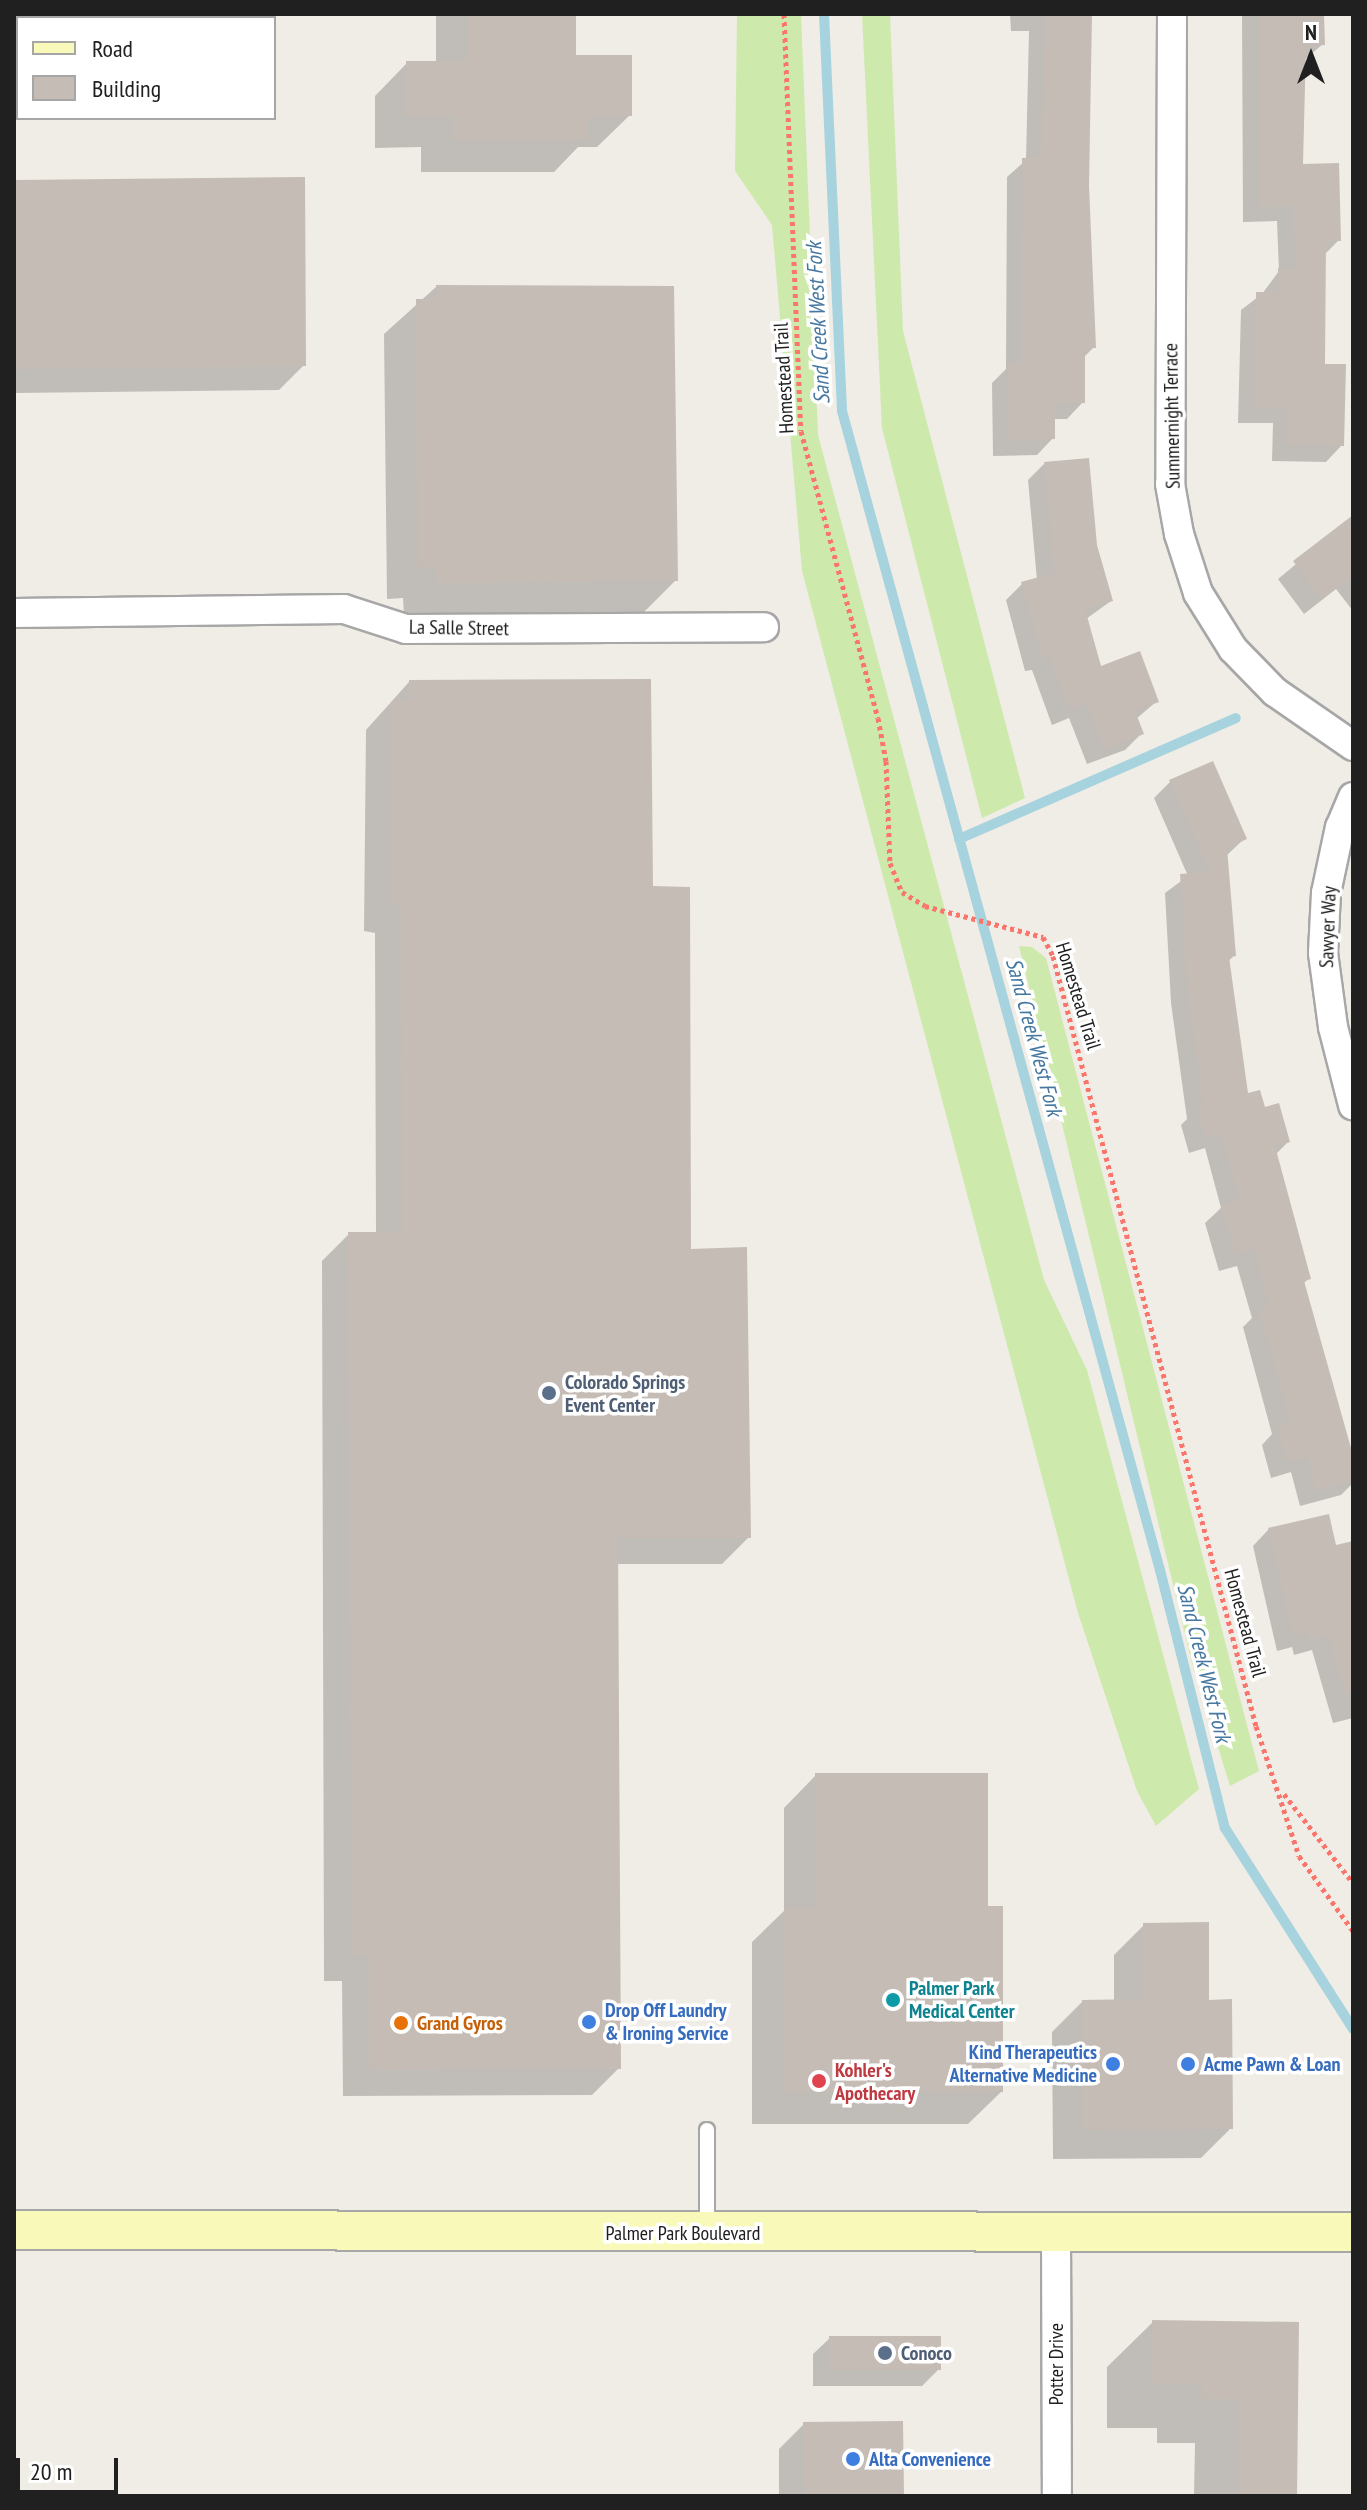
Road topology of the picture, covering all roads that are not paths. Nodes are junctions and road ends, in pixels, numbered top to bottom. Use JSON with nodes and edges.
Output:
{"nodes":[{"id":1,"x":1172,"y":14,"type":"edge"},
{"id":2,"x":14,"y":613,"type":"edge"},
{"id":3,"x":764,"y":627,"type":"dead end"},
{"id":4,"x":1353,"y":746,"type":"edge"},
{"id":5,"x":1353,"y":797,"type":"edge"},
{"id":6,"x":1353,"y":1105,"type":"edge"},
{"id":7,"x":707,"y":2130,"type":"dead end"},
{"id":8,"x":14,"y":2230,"type":"edge"},
{"id":9,"x":1056,"y":2232,"type":"junction"},
{"id":10,"x":1353,"y":2232,"type":"edge"},
{"id":11,"x":707,"y":2233,"type":"junction"},
{"id":12,"x":1057,"y":2496,"type":"edge"}],
"edges":[{"from":1,"to":4,"type":"street","name":"Summernight Terrace"},
{"from":2,"to":3,"type":"street","name":"La Salle Street"},
{"from":5,"to":6,"type":"street","name":"Sawyer Way"},
{"from":7,"to":11,"type":"lane"},
{"from":8,"to":11,"type":"main road","name":"Palmer Park Boulevard"},
{"from":9,"to":10,"type":"main road","name":"Palmer Park Boulevard"},
{"from":9,"to":11,"type":"main road","name":"Palmer Park Boulevard"},
{"from":9,"to":12,"type":"street","name":"Potter Drive"}]}
